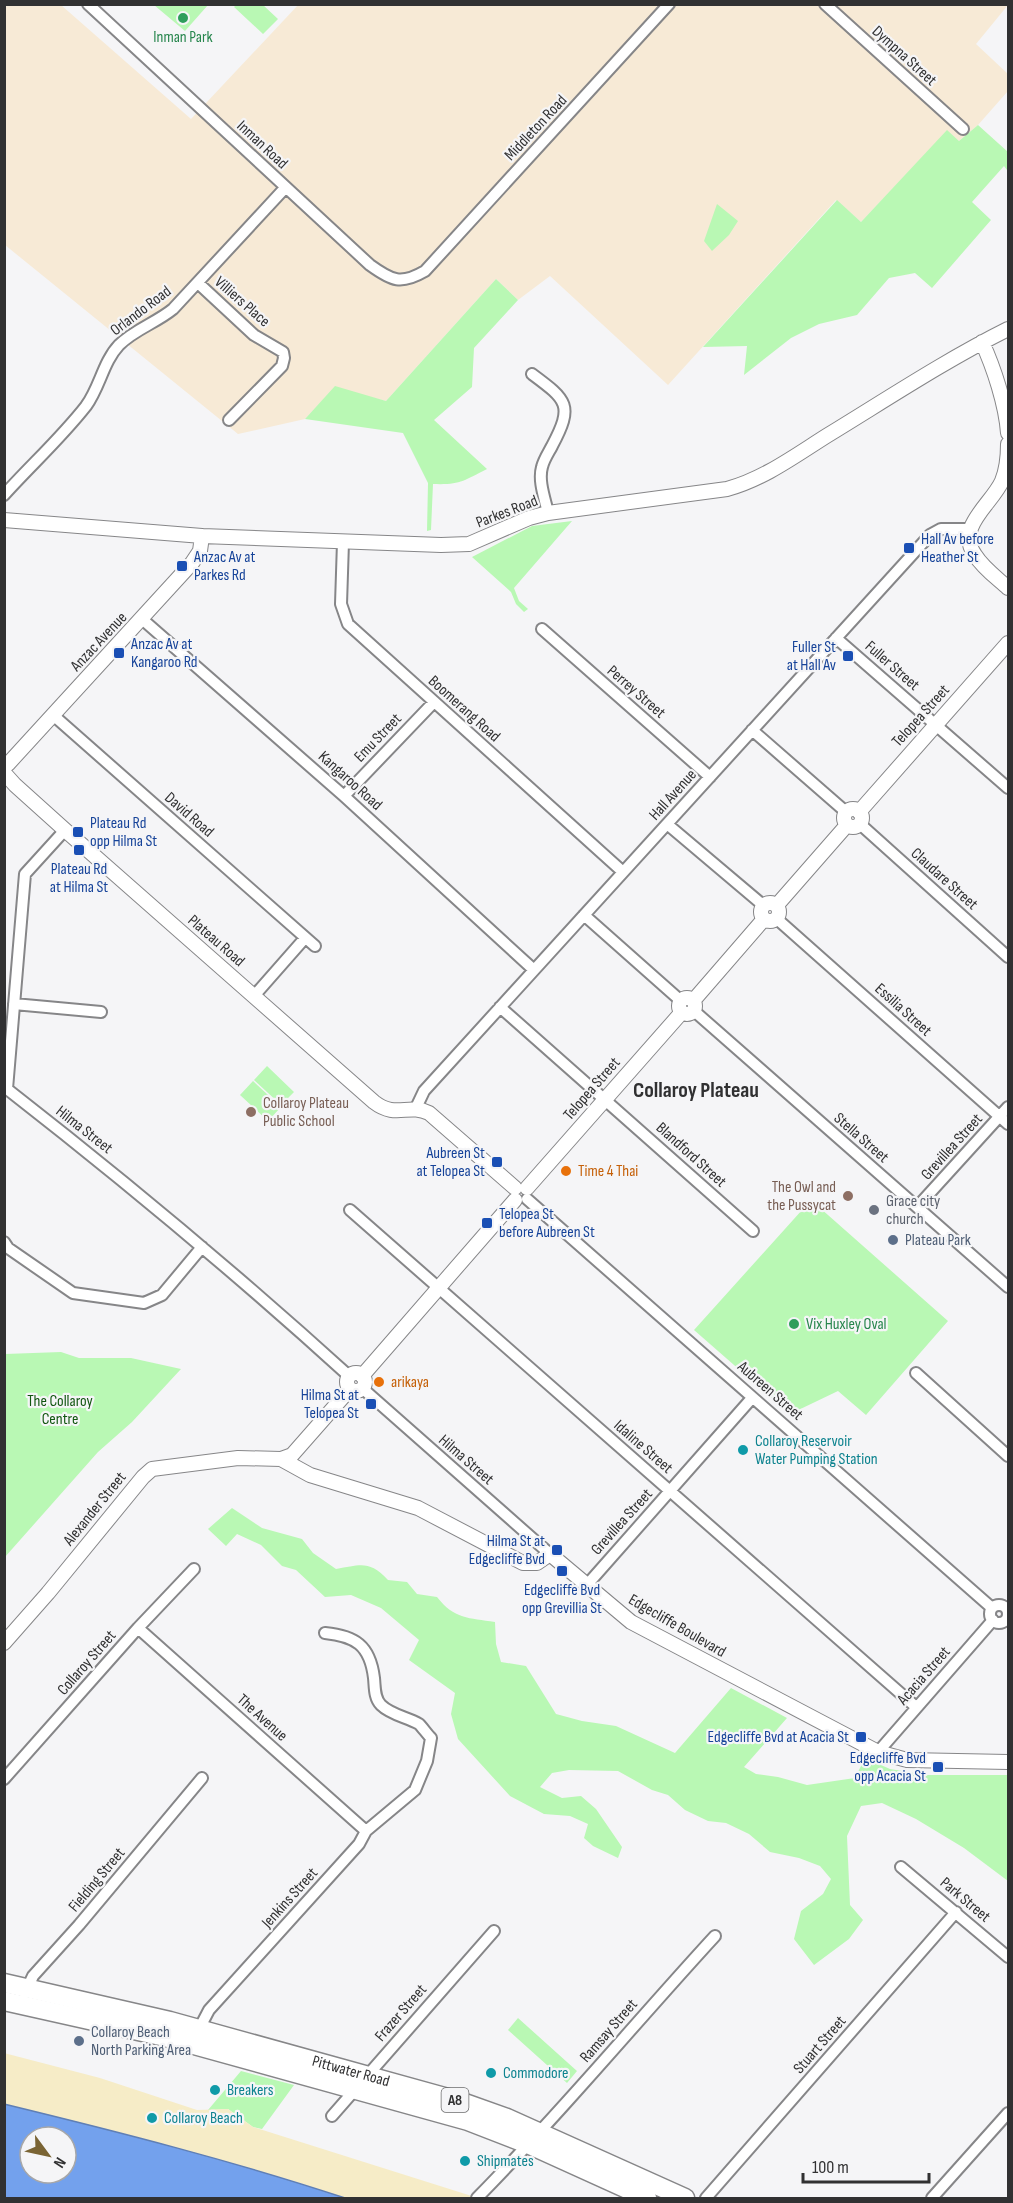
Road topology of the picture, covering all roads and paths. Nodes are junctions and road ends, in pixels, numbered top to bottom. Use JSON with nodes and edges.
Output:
{"nodes":[{"id":1,"x":88,"y":4,"type":"edge"},
{"id":2,"x":669,"y":4,"type":"edge"},
{"id":3,"x":825,"y":4,"type":"edge"},
{"id":4,"x":963,"y":129,"type":"dead end"},
{"id":5,"x":285,"y":188,"type":"junction"},
{"id":6,"x":425,"y":271,"type":"joint"},
{"id":7,"x":198,"y":283,"type":"junction"},
{"id":8,"x":1008,"y":329,"type":"edge"},
{"id":9,"x":982,"y":342,"type":"junction"},
{"id":10,"x":531,"y":374,"type":"dead end"},
{"id":11,"x":229,"y":420,"type":"dead end"},
{"id":12,"x":1008,"y":433,"type":"edge"},
{"id":13,"x":1008,"y":444,"type":"edge"},
{"id":14,"x":4,"y":495,"type":"edge"},
{"id":15,"x":548,"y":513,"type":"junction"},
{"id":16,"x":4,"y":520,"type":"edge"},
{"id":17,"x":970,"y":529,"type":"junction"},
{"id":18,"x":202,"y":536,"type":"junction"},
{"id":19,"x":343,"y":542,"type":"junction"},
{"id":20,"x":1008,"y":588,"type":"edge"},
{"id":21,"x":142,"y":618,"type":"junction"},
{"id":22,"x":542,"y":629,"type":"dead end"},
{"id":23,"x":837,"y":638,"type":"junction"},
{"id":24,"x":1008,"y":643,"type":"edge"},
{"id":25,"x":434,"y":702,"type":"junction"},
{"id":26,"x":53,"y":715,"type":"junction"},
{"id":27,"x":936,"y":724,"type":"junction"},
{"id":28,"x":752,"y":730,"type":"junction"},
{"id":29,"x":6,"y":769,"type":"edge"},
{"id":30,"x":710,"y":777,"type":"junction"},
{"id":31,"x":1008,"y":788,"type":"edge"},
{"id":32,"x":344,"y":796,"type":"junction"},
{"id":33,"x":853,"y":818,"type":"junction"},
{"id":34,"x":667,"y":824,"type":"junction"},
{"id":35,"x":65,"y":830,"type":"junction"},
{"id":36,"x":623,"y":872,"type":"junction"},
{"id":37,"x":770,"y":912,"type":"junction"},
{"id":38,"x":584,"y":915,"type":"junction"},
{"id":39,"x":305,"y":938,"type":"junction"},
{"id":40,"x":315,"y":946,"type":"dead end"},
{"id":41,"x":1008,"y":957,"type":"edge"},
{"id":42,"x":534,"y":970,"type":"junction"},
{"id":43,"x":254,"y":996,"type":"junction"},
{"id":44,"x":14,"y":1004,"type":"junction"},
{"id":45,"x":687,"y":1006,"type":"junction"},
{"id":46,"x":500,"y":1007,"type":"junction"},
{"id":47,"x":100,"y":1012,"type":"dead end"},
{"id":48,"x":6,"y":1094,"type":"edge"},
{"id":49,"x":604,"y":1100,"type":"junction"},
{"id":50,"x":1008,"y":1107,"type":"edge"},
{"id":51,"x":414,"y":1110,"type":"junction"},
{"id":52,"x":1004,"y":1120,"type":"edge"},
{"id":53,"x":521,"y":1194,"type":"junction"},
{"id":54,"x":918,"y":1206,"type":"junction"},
{"id":55,"x":350,"y":1210,"type":"dead end"},
{"id":56,"x":753,"y":1231,"type":"dead end"},
{"id":57,"x":6,"y":1247,"type":"edge"},
{"id":58,"x":202,"y":1247,"type":"junction"},
{"id":59,"x":1008,"y":1287,"type":"edge"},
{"id":60,"x":438,"y":1288,"type":"junction"},
{"id":61,"x":916,"y":1373,"type":"dead end"},
{"id":62,"x":356,"y":1382,"type":"junction"},
{"id":63,"x":752,"y":1398,"type":"junction"},
{"id":64,"x":1008,"y":1456,"type":"edge"},
{"id":65,"x":281,"y":1459,"type":"junction"},
{"id":66,"x":670,"y":1491,"type":"junction"},
{"id":67,"x":550,"y":1554,"type":"junction"},
{"id":68,"x":194,"y":1569,"type":"dead end"},
{"id":69,"x":586,"y":1586,"type":"junction"},
{"id":70,"x":1007,"y":1605,"type":"edge"},
{"id":71,"x":992,"y":1608,"type":"junction"},
{"id":72,"x":993,"y":1620,"type":"junction"},
{"id":73,"x":1007,"y":1621,"type":"edge"},
{"id":74,"x":138,"y":1628,"type":"junction"},
{"id":75,"x":324,"y":1633,"type":"dead end"},
{"id":76,"x":4,"y":1643,"type":"edge"},
{"id":77,"x":915,"y":1707,"type":"junction"},
{"id":78,"x":878,"y":1752,"type":"junction"},
{"id":79,"x":1008,"y":1762,"type":"edge"},
{"id":80,"x":202,"y":1778,"type":"dead end"},
{"id":81,"x":4,"y":1779,"type":"edge"},
{"id":82,"x":366,"y":1831,"type":"junction"},
{"id":83,"x":901,"y":1867,"type":"dead end"},
{"id":84,"x":956,"y":1912,"type":"junction"},
{"id":85,"x":494,"y":1931,"type":"dead end"},
{"id":86,"x":715,"y":1936,"type":"dead end"},
{"id":87,"x":1008,"y":1957,"type":"edge"},
{"id":88,"x":4,"y":1983,"type":"edge"},
{"id":89,"x":17,"y":1998,"type":"edge"},
{"id":90,"x":195,"y":2037,"type":"junction"},
{"id":91,"x":361,"y":2083,"type":"junction"},
{"id":92,"x":1008,"y":2113,"type":"edge"},
{"id":93,"x":332,"y":2116,"type":"dead end"},
{"id":94,"x":535,"y":2139,"type":"junction"},
{"id":95,"x":477,"y":2198,"type":"edge"},
{"id":96,"x":647,"y":2199,"type":"edge"},
{"id":97,"x":685,"y":2199,"type":"edge"},
{"id":98,"x":706,"y":2199,"type":"edge"},
{"id":99,"x":932,"y":2199,"type":"edge"}],
"edges":[{"from":1,"to":5,"type":"street","name":"Inman Road"},
{"from":2,"to":6,"type":"street","name":"Middleton Road"},
{"from":3,"to":4,"type":"street","name":"Dympna Street"},
{"from":5,"to":6,"type":"street","name":"Inman Road"},
{"from":5,"to":7,"type":"street","name":"Orlando Road"},
{"from":7,"to":11,"type":"street","name":"Villiers Place"},
{"from":7,"to":14,"type":"street","name":"Orlando Road"},
{"from":8,"to":9,"type":"street","name":"Parkes Road"},
{"from":9,"to":12,"type":"street"},
{"from":9,"to":15,"type":"street","name":"Parkes Road"},
{"from":10,"to":15,"type":"street"},
{"from":13,"to":17,"type":"street"},
{"from":15,"to":19,"type":"street","name":"Parkes Road"},
{"from":16,"to":18,"type":"street","name":"Parkes Road"},
{"from":17,"to":20,"type":"street"},
{"from":17,"to":23,"type":"street","name":"Hall Avenue"},
{"from":18,"to":19,"type":"street","name":"Parkes Road"},
{"from":18,"to":21,"type":"street","name":"Anzac Avenue"},
{"from":19,"to":25,"type":"street","name":"Boomerang Road"},
{"from":21,"to":26,"type":"street","name":"Anzac Avenue"},
{"from":21,"to":32,"type":"street","name":"Kangaroo Road"},
{"from":22,"to":30,"type":"street","name":"Perrey Street"},
{"from":23,"to":27,"type":"street","name":"Fuller Street"},
{"from":23,"to":28,"type":"street","name":"Hall Avenue"},
{"from":24,"to":27,"type":"street","name":"Telopea Street"},
{"from":25,"to":32,"type":"street","name":"Emu Street"},
{"from":25,"to":36,"type":"street","name":"Boomerang Road"},
{"from":26,"to":29,"type":"street","name":"Anzac Avenue"},
{"from":26,"to":39,"type":"street","name":"David Road"},
{"from":27,"to":31,"type":"street","name":"Fuller Street"},
{"from":27,"to":33,"type":"street","name":"Telopea Street"},
{"from":28,"to":30,"type":"street","name":"Hall Avenue"},
{"from":28,"to":33,"type":"street","name":"Claudare Street"},
{"from":29,"to":35,"type":"street","name":"Plateau Road"},
{"from":30,"to":34,"type":"street","name":"Hall Avenue"},
{"from":32,"to":42,"type":"street","name":"Kangaroo Road"},
{"from":33,"to":37,"type":"street","name":"Telopea Street"},
{"from":33,"to":41,"type":"street","name":"Claudare Street"},
{"from":34,"to":36,"type":"street","name":"Hall Avenue"},
{"from":34,"to":37,"type":"street","name":"Essilia Street"},
{"from":35,"to":43,"type":"street","name":"Plateau Road"},
{"from":35,"to":44,"type":"street","name":"Hilma Street"},
{"from":36,"to":38,"type":"street","name":"Hall Avenue"},
{"from":37,"to":45,"type":"street","name":"Telopea Street"},
{"from":37,"to":52,"type":"street","name":"Essilia Street"},
{"from":38,"to":42,"type":"street","name":"Hall Avenue"},
{"from":38,"to":45,"type":"street","name":"Stella Street"},
{"from":39,"to":40,"type":"street","name":"David Road"},
{"from":39,"to":43,"type":"street"},
{"from":42,"to":46,"type":"street","name":"Hall Avenue"},
{"from":43,"to":51,"type":"street","name":"Plateau Road"},
{"from":44,"to":47,"type":"street"},
{"from":44,"to":48,"type":"street","name":"Hilma Street"},
{"from":45,"to":49,"type":"street","name":"Telopea Street"},
{"from":45,"to":54,"type":"street","name":"Stella Street"},
{"from":46,"to":49,"type":"street","name":"Blandford Street"},
{"from":46,"to":51,"type":"street","name":"Hall Avenue"},
{"from":48,"to":58,"type":"street","name":"Hilma Street"},
{"from":49,"to":53,"type":"street","name":"Telopea Street"},
{"from":49,"to":56,"type":"street","name":"Blandford Street"},
{"from":50,"to":52,"type":"street","name":"Grevillea Street"},
{"from":51,"to":53,"type":"street","name":"Aubreen Street"},
{"from":52,"to":54,"type":"street","name":"Grevillea Street"},
{"from":53,"to":60,"type":"street","name":"Telopea Street"},
{"from":53,"to":63,"type":"street","name":"Aubreen Street"},
{"from":54,"to":59,"type":"street","name":"Stella Street"},
{"from":55,"to":60,"type":"street","name":"Idaline Street"},
{"from":57,"to":58,"type":"street"},
{"from":58,"to":62,"type":"street","name":"Hilma Street"},
{"from":60,"to":62,"type":"street","name":"Telopea Street"},
{"from":60,"to":66,"type":"street","name":"Idaline Street"},
{"from":61,"to":64,"type":"street"},
{"from":62,"to":65,"type":"street","name":"Telopea Street"},
{"from":62,"to":67,"type":"street","name":"Hilma Street"},
{"from":63,"to":66,"type":"street","name":"Grevillea Street"},
{"from":63,"to":71,"type":"street","name":"Aubreen Street"},
{"from":65,"to":67,"type":"street"},
{"from":65,"to":76,"type":"street","name":"Alexander Street"},
{"from":66,"to":69,"type":"street","name":"Grevillea Street"},
{"from":66,"to":77,"type":"street","name":"Idaline Street"},
{"from":67,"to":69,"type":"street","name":"Edgecliffe Boulevard"},
{"from":68,"to":74,"type":"street","name":"Collaroy Street"},
{"from":69,"to":78,"type":"street","name":"Edgecliffe Boulevard"},
{"from":70,"to":71,"type":"street"},
{"from":70,"to":73,"type":"street"},
{"from":71,"to":72,"type":"street"},
{"from":72,"to":73,"type":"street"},
{"from":72,"to":77,"type":"street","name":"Acacia Street"},
{"from":74,"to":81,"type":"street","name":"Collaroy Street"},
{"from":74,"to":82,"type":"street","name":"The Avenue"},
{"from":75,"to":82,"type":"street","name":"Jenkins Street"},
{"from":77,"to":78,"type":"street","name":"Acacia Street"},
{"from":78,"to":79,"type":"street","name":"Edgecliffe Boulevard"},
{"from":80,"to":89,"type":"street","name":"Fielding Street"},
{"from":82,"to":90,"type":"street","name":"Jenkins Street"},
{"from":83,"to":84,"type":"street","name":"Park Street"},
{"from":84,"to":87,"type":"street","name":"Park Street"},
{"from":84,"to":98,"type":"street","name":"Stuart Street"},
{"from":85,"to":91,"type":"street","name":"Frazer Street"},
{"from":86,"to":94,"type":"street","name":"Ramsay Street"},
{"from":88,"to":89,"type":"highway","name":"Pittwater Road","number":"A8"},
{"from":89,"to":90,"type":"highway","name":"Pittwater Road","number":"A8"},
{"from":90,"to":91,"type":"highway","name":"Pittwater Road","number":"A8"},
{"from":91,"to":93,"type":"street","name":"Frazer Street"},
{"from":91,"to":94,"type":"highway","name":"Pittwater Road","number":"A8"},
{"from":92,"to":99,"type":"street"},
{"from":94,"to":95,"type":"street","name":"Ramsay Street"},
{"from":94,"to":96,"type":"highway","name":"Pittwater Road","number":"A8"},
{"from":94,"to":97,"type":"highway","name":"Pittwater Road","number":"A8"}]}
